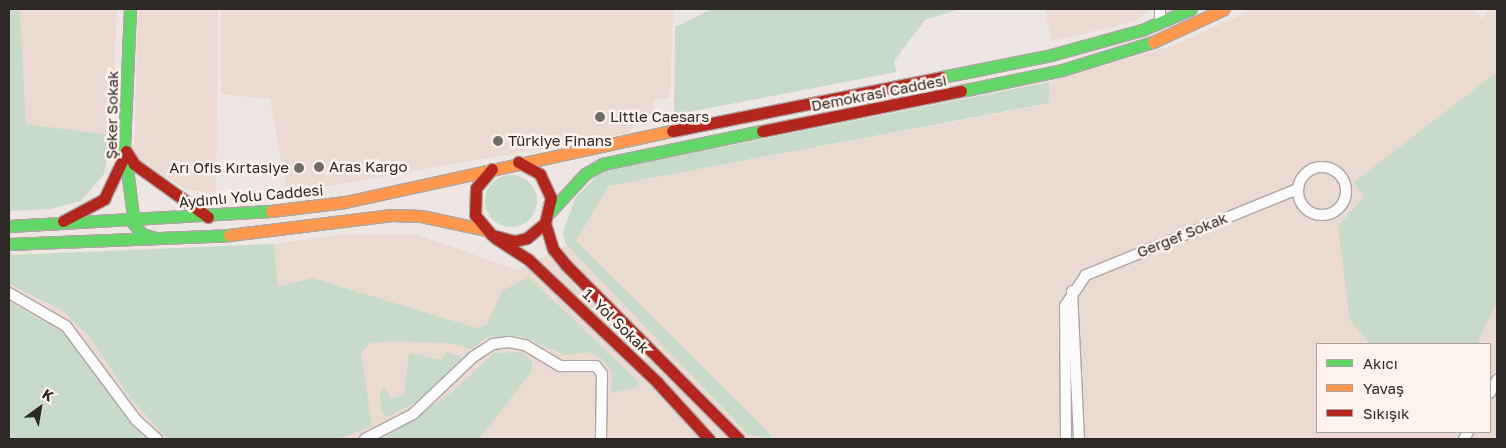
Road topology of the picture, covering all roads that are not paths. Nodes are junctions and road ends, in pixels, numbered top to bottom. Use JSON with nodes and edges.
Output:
{"nodes":[{"id":1,"x":130,"y":9,"type":"edge"},
{"id":2,"x":1160,"y":9,"type":"edge"},
{"id":3,"x":1191,"y":9,"type":"edge"},
{"id":4,"x":1224,"y":9,"type":"edge"},
{"id":5,"x":1160,"y":23,"type":"junction"},
{"id":6,"x":124,"y":145,"type":"junction"},
{"id":7,"x":518,"y":162,"type":"junction"},
{"id":8,"x":493,"y":168,"type":"junction"},
{"id":9,"x":156,"y":180,"type":"junction"},
{"id":10,"x":1298,"y":188,"type":"junction"},
{"id":11,"x":131,"y":202,"type":"junction"},
{"id":12,"x":550,"y":212,"type":"junction"},
{"id":13,"x":208,"y":218,"type":"junction"},
{"id":14,"x":133,"y":220,"type":"junction"},
{"id":15,"x":56,"y":223,"type":"junction"},
{"id":16,"x":545,"y":223,"type":"junction"},
{"id":17,"x":9,"y":226,"type":"edge"},
{"id":18,"x":489,"y":233,"type":"junction"},
{"id":19,"x":155,"y":238,"type":"junction"},
{"id":20,"x":9,"y":244,"type":"edge"},
{"id":21,"x":1072,"y":291,"type":"junction"},
{"id":22,"x":9,"y":293,"type":"edge"},
{"id":23,"x":671,"y":370,"type":"junction"},
{"id":24,"x":1497,"y":380,"type":"edge"},
{"id":25,"x":658,"y":382,"type":"junction"},
{"id":26,"x":1491,"y":391,"type":"edge"},
{"id":27,"x":157,"y":439,"type":"edge"},
{"id":28,"x":365,"y":439,"type":"edge"},
{"id":29,"x":601,"y":439,"type":"edge"},
{"id":30,"x":709,"y":439,"type":"edge"},
{"id":31,"x":739,"y":439,"type":"edge"},
{"id":32,"x":1066,"y":439,"type":"edge"},
{"id":33,"x":1079,"y":439,"type":"edge"}],
"edges":[{"from":1,"to":6,"type":"main road","name":"Şeker Sokak"},
{"from":2,"to":5,"type":"street"},
{"from":3,"to":5,"type":"main road","name":"Demokrasi Caddesi"},
{"from":4,"to":12,"type":"main road","name":"Demokrasi Caddesi"},
{"from":5,"to":7,"type":"main road","name":"Demokrasi Caddesi"},
{"from":6,"to":9,"type":"main road"},
{"from":6,"to":11,"type":"main road","name":"Şeker Sokak"},
{"from":6,"to":15,"type":"main road"},
{"from":7,"to":8,"type":"main road"},
{"from":7,"to":12,"type":"main road"},
{"from":8,"to":13,"type":"main road","name":"Aydınlı Yolu Caddesi"},
{"from":8,"to":18,"type":"main road"},
{"from":9,"to":11,"type":"main road"},
{"from":9,"to":13,"type":"main road"},
{"from":10,"to":10,"type":"street"},
{"from":10,"to":21,"type":"street","name":"Gergef Sokak"},
{"from":11,"to":14,"type":"main road","name":"Şeker Sokak"},
{"from":12,"to":16,"type":"main road"},
{"from":13,"to":14,"type":"main road","name":"Aydınlı Yolu Caddesi"},
{"from":14,"to":15,"type":"main road","name":"Aydınlı Yolu Caddesi"},
{"from":14,"to":19,"type":"main road"},
{"from":15,"to":17,"type":"main road","name":"Aydınlı Yolu Caddesi"},
{"from":16,"to":18,"type":"main road"},
{"from":16,"to":23,"type":"main road","name":"1. Yol Sokak"},
{"from":18,"to":19,"type":"main road"},
{"from":18,"to":25,"type":"main road","name":"1. Yol Sokak"},
{"from":19,"to":20,"type":"main road"},
{"from":21,"to":32,"type":"street","name":"Gergef Sokak"},
{"from":21,"to":33,"type":"street"},
{"from":22,"to":27,"type":"street"},
{"from":23,"to":25,"type":"main road"},
{"from":23,"to":31,"type":"main road","name":"1. Yol Sokak"},
{"from":24,"to":26,"type":"street"},
{"from":25,"to":30,"type":"main road","name":"1. Yol Sokak"},
{"from":28,"to":29,"type":"street"}]}
